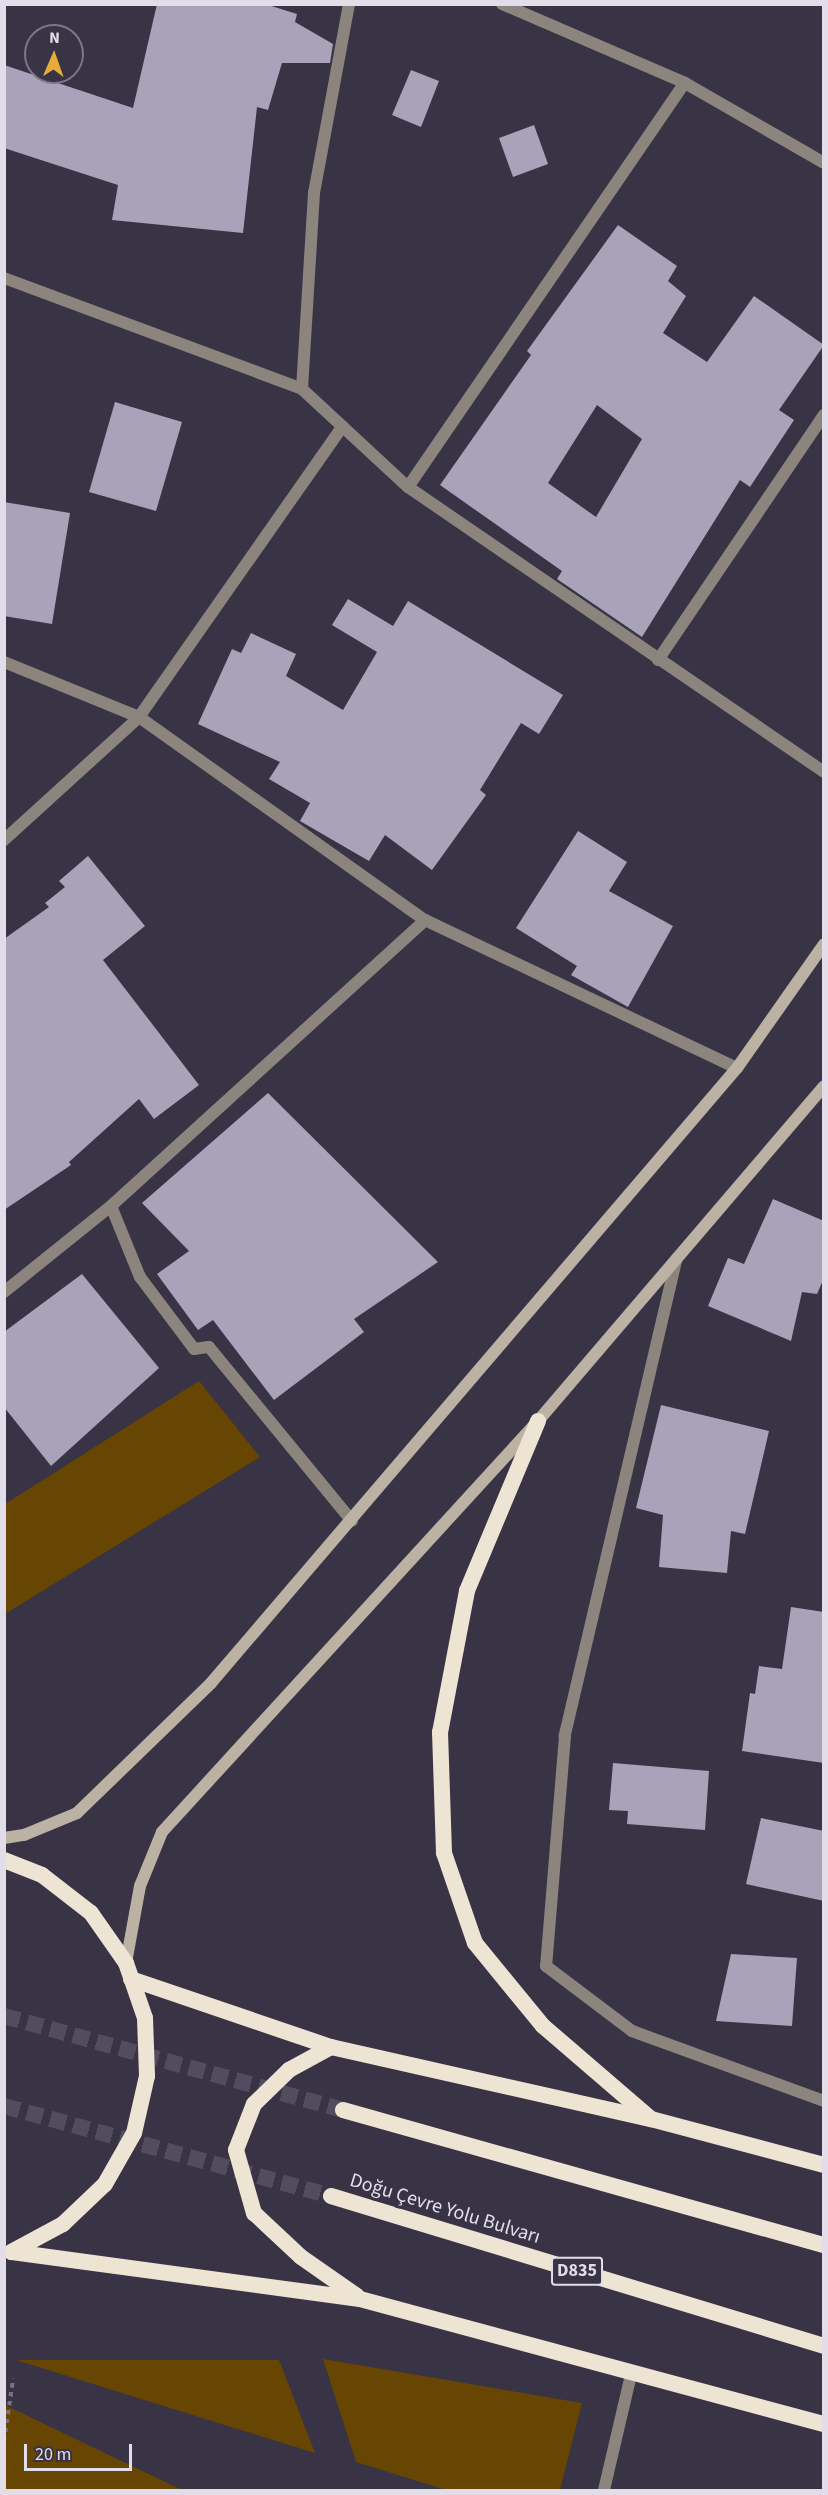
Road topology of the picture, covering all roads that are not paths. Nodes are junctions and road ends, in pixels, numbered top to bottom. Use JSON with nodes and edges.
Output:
{"nodes":[{"id":1,"x":349,"y":4,"type":"edge"},
{"id":2,"x":502,"y":4,"type":"edge"},
{"id":3,"x":685,"y":83,"type":"junction"},
{"id":4,"x":824,"y":163,"type":"edge"},
{"id":5,"x":4,"y":278,"type":"edge"},
{"id":6,"x":302,"y":389,"type":"junction"},
{"id":7,"x":824,"y":415,"type":"edge"},
{"id":8,"x":344,"y":426,"type":"junction"},
{"id":9,"x":408,"y":487,"type":"junction"},
{"id":10,"x":658,"y":660,"type":"junction"},
{"id":11,"x":4,"y":662,"type":"edge"},
{"id":12,"x":139,"y":717,"type":"junction"},
{"id":13,"x":824,"y":772,"type":"edge"},
{"id":14,"x":4,"y":840,"type":"edge"},
{"id":15,"x":425,"y":920,"type":"junction"},
{"id":16,"x":824,"y":944,"type":"edge"},
{"id":17,"x":737,"y":1068,"type":"junction"},
{"id":18,"x":824,"y":1086,"type":"edge"},
{"id":19,"x":111,"y":1206,"type":"junction"},
{"id":20,"x":676,"y":1261,"type":"junction"},
{"id":21,"x":4,"y":1292,"type":"edge"},
{"id":22,"x":538,"y":1421,"type":"junction"},
{"id":23,"x":352,"y":1521,"type":"junction"},
{"id":24,"x":4,"y":1838,"type":"edge"},
{"id":25,"x":4,"y":1860,"type":"edge"},
{"id":26,"x":129,"y":1971,"type":"junction"},
{"id":27,"x":331,"y":2046,"type":"junction"},
{"id":28,"x":824,"y":2101,"type":"edge"},
{"id":29,"x":343,"y":2110,"type":"tunnel mouth"},
{"id":30,"x":651,"y":2119,"type":"junction"},
{"id":31,"x":824,"y":2165,"type":"edge"},
{"id":32,"x":331,"y":2196,"type":"tunnel mouth"},
{"id":33,"x":824,"y":2245,"type":"edge"},
{"id":34,"x":8,"y":2253,"type":"edge"},
{"id":35,"x":360,"y":2299,"type":"junction"},
{"id":36,"x":824,"y":2346,"type":"edge"},
{"id":37,"x":632,"y":2371,"type":"junction"},
{"id":38,"x":824,"y":2424,"type":"edge"},
{"id":39,"x":604,"y":2490,"type":"edge"}],
"edges":[{"from":1,"to":6,"type":"street"},
{"from":2,"to":3,"type":"street"},
{"from":3,"to":4,"type":"street"},
{"from":3,"to":9,"type":"street"},
{"from":5,"to":6,"type":"street"},
{"from":6,"to":8,"type":"street"},
{"from":7,"to":10,"type":"street"},
{"from":8,"to":9,"type":"street"},
{"from":8,"to":12,"type":"street"},
{"from":9,"to":10,"type":"street"},
{"from":10,"to":13,"type":"street"},
{"from":11,"to":12,"type":"street"},
{"from":12,"to":14,"type":"street"},
{"from":12,"to":15,"type":"street"},
{"from":15,"to":17,"type":"street"},
{"from":15,"to":19,"type":"street"},
{"from":16,"to":17,"type":"main road"},
{"from":17,"to":23,"type":"main road"},
{"from":18,"to":20,"type":"main road"},
{"from":19,"to":21,"type":"street"},
{"from":19,"to":23,"type":"street"},
{"from":20,"to":22,"type":"main road"},
{"from":20,"to":28,"type":"street"},
{"from":22,"to":26,"type":"main road"},
{"from":22,"to":30,"type":"highway"},
{"from":23,"to":24,"type":"main road"},
{"from":25,"to":26,"type":"highway"},
{"from":26,"to":27,"type":"highway"},
{"from":26,"to":34,"type":"highway"},
{"from":27,"to":30,"type":"highway"},
{"from":27,"to":35,"type":"highway"},
{"from":29,"to":33,"type":"highway"},
{"from":30,"to":31,"type":"highway"},
{"from":32,"to":36,"type":"highway","name":"Doğu Çevre Yolu Bulvarı","number":"D835"},
{"from":34,"to":35,"type":"highway"},
{"from":35,"to":37,"type":"highway"},
{"from":37,"to":38,"type":"highway"},
{"from":37,"to":39,"type":"street"}]}
